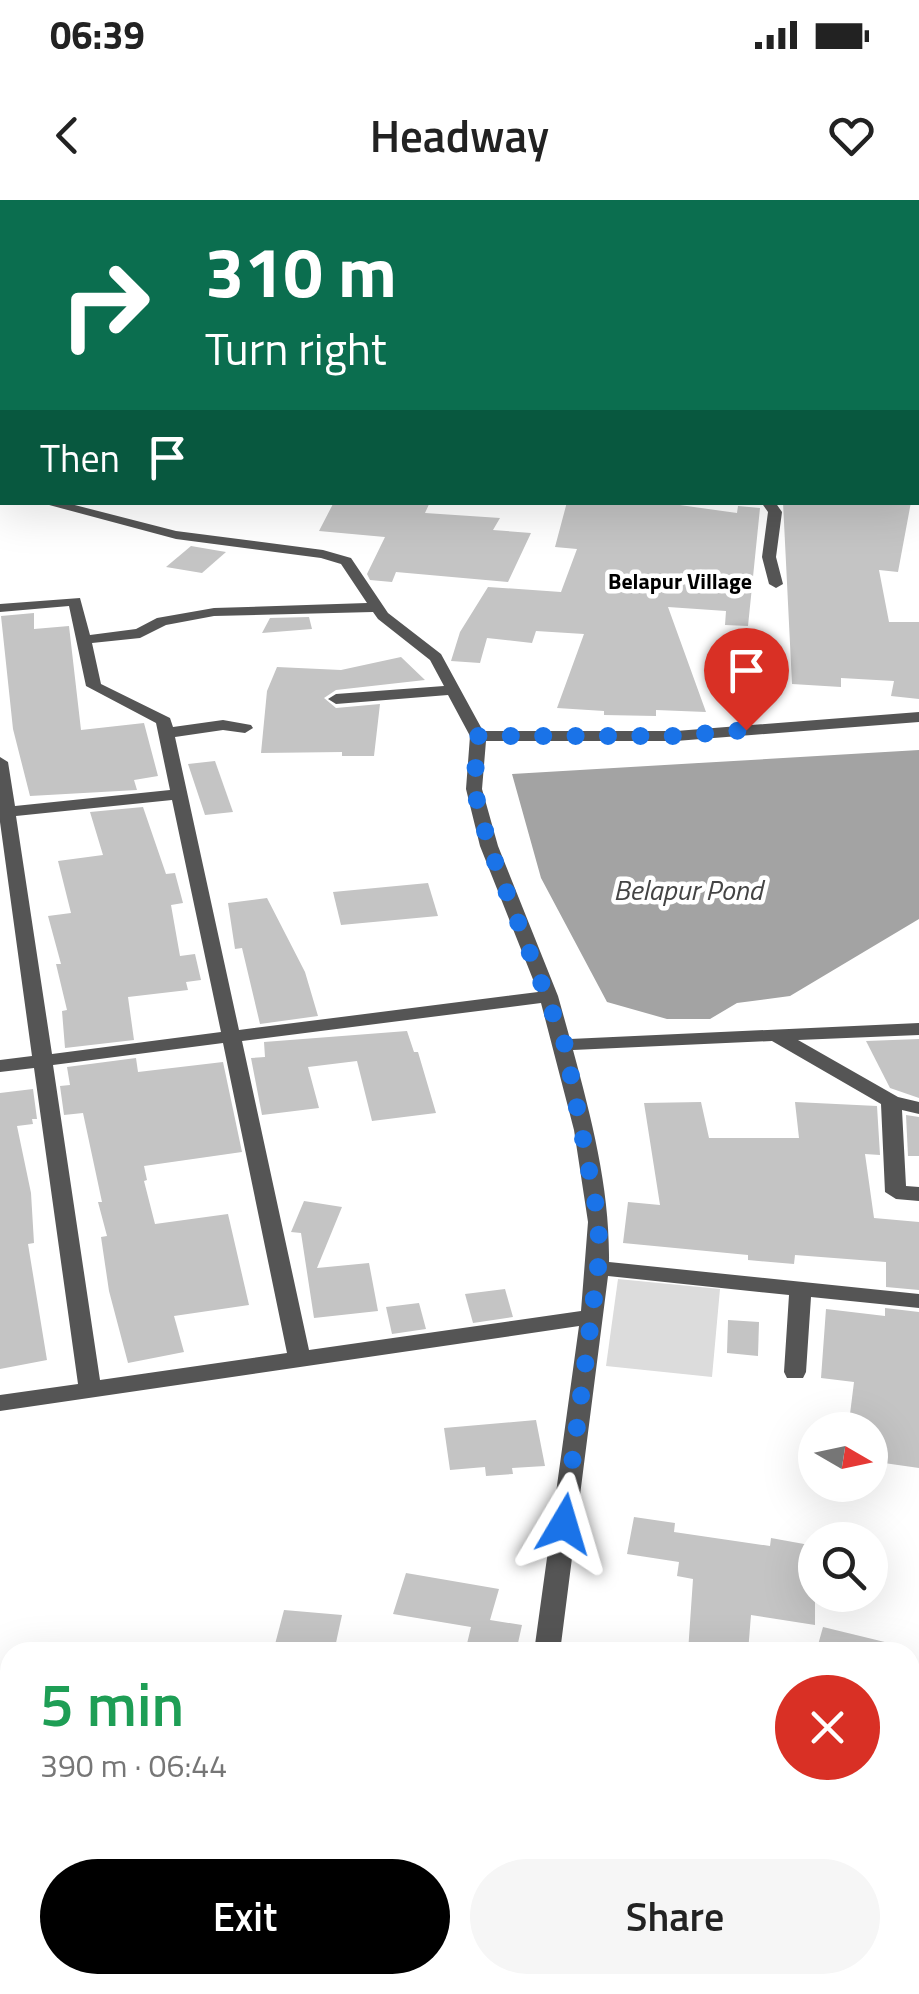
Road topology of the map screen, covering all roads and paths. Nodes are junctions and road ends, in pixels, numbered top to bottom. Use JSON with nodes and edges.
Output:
{"nodes":[{"id":1,"x":57,"y":505,"type":"edge"},
{"id":2,"x":770,"y":505,"type":"edge"},
{"id":3,"x":776,"y":584,"type":"dead end"},
{"id":4,"x":374,"y":607,"type":"junction"},
{"id":5,"x":0,"y":608,"type":"edge"},
{"id":6,"x":83,"y":640,"type":"junction"},
{"id":7,"x":454,"y":690,"type":"junction"},
{"id":8,"x":336,"y":699,"type":"dead end"},
{"id":9,"x":919,"y":717,"type":"edge"},
{"id":10,"x":246,"y":728,"type":"dead end"},
{"id":11,"x":166,"y":734,"type":"junction"},
{"id":12,"x":478,"y":736,"type":"junction"},
{"id":13,"x":0,"y":762,"type":"edge"},
{"id":14,"x":180,"y":794,"type":"junction"},
{"id":15,"x":4,"y":813,"type":"edge"},
{"id":16,"x":549,"y":996,"type":"junction"},
{"id":17,"x":919,"y":1029,"type":"edge"},
{"id":18,"x":231,"y":1036,"type":"junction"},
{"id":19,"x":774,"y":1036,"type":"junction"},
{"id":20,"x":565,"y":1045,"type":"junction"},
{"id":21,"x":43,"y":1060,"type":"junction"},
{"id":22,"x":0,"y":1066,"type":"edge"},
{"id":23,"x":891,"y":1101,"type":"junction"},
{"id":24,"x":919,"y":1108,"type":"edge"},
{"id":25,"x":919,"y":1194,"type":"edge"},
{"id":26,"x":598,"y":1268,"type":"junction"},
{"id":27,"x":800,"y":1289,"type":"junction"},
{"id":28,"x":919,"y":1301,"type":"edge"},
{"id":29,"x":591,"y":1317,"type":"junction"},
{"id":30,"x":300,"y":1359,"type":"junction"},
{"id":31,"x":795,"y":1372,"type":"dead end"},
{"id":32,"x":90,"y":1390,"type":"junction"},
{"id":33,"x":0,"y":1403,"type":"edge"},
{"id":34,"x":547,"y":1642,"type":"edge"}],
"edges":[{"from":1,"to":4,"type":"street"},
{"from":2,"to":3,"type":"street"},
{"from":4,"to":6,"type":"street"},
{"from":4,"to":7,"type":"street"},
{"from":5,"to":6,"type":"street"},
{"from":6,"to":11,"type":"street"},
{"from":7,"to":8,"type":"street"},
{"from":7,"to":12,"type":"street"},
{"from":9,"to":12,"type":"street"},
{"from":10,"to":11,"type":"street"},
{"from":11,"to":14,"type":"street"},
{"from":12,"to":16,"type":"street"},
{"from":13,"to":15,"type":"street"},
{"from":14,"to":15,"type":"street"},
{"from":14,"to":18,"type":"street"},
{"from":15,"to":21,"type":"street"},
{"from":16,"to":18,"type":"street"},
{"from":16,"to":20,"type":"street"},
{"from":17,"to":19,"type":"street"},
{"from":18,"to":21,"type":"street"},
{"from":18,"to":30,"type":"street"},
{"from":19,"to":20,"type":"street"},
{"from":19,"to":23,"type":"street"},
{"from":20,"to":26,"type":"street"},
{"from":21,"to":22,"type":"street"},
{"from":21,"to":32,"type":"street"},
{"from":23,"to":24,"type":"street"},
{"from":23,"to":25,"type":"street"},
{"from":26,"to":27,"type":"street"},
{"from":26,"to":29,"type":"street"},
{"from":27,"to":28,"type":"street"},
{"from":27,"to":31,"type":"street"},
{"from":29,"to":30,"type":"street"},
{"from":29,"to":34,"type":"street"},
{"from":30,"to":32,"type":"street"},
{"from":32,"to":33,"type":"street"}]}
